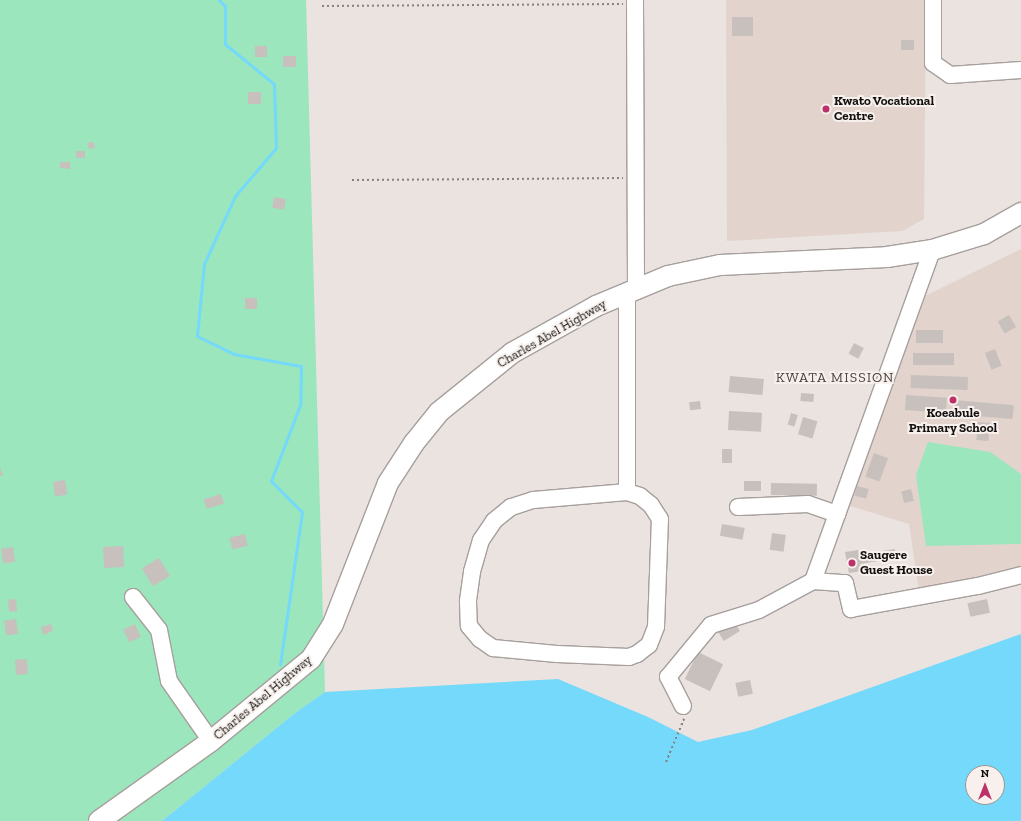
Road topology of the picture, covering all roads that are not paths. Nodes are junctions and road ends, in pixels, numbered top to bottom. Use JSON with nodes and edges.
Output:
{"nodes":[{"id":1,"x":933,"y":0,"type":"edge"},
{"id":2,"x":635,"y":2,"type":"edge"},
{"id":3,"x":1021,"y":70,"type":"edge"},
{"id":4,"x":1021,"y":213,"type":"edge"},
{"id":5,"x":932,"y":250,"type":"junction"},
{"id":6,"x":631,"y":290,"type":"junction"},
{"id":7,"x":627,"y":492,"type":"junction"},
{"id":8,"x":738,"y":507,"type":"dead end"},
{"id":9,"x":837,"y":514,"type":"junction"},
{"id":10,"x":1021,"y":575,"type":"edge"},
{"id":11,"x":813,"y":581,"type":"junction"},
{"id":12,"x":133,"y":597,"type":"dead end"},
{"id":13,"x":683,"y":713,"type":"road end"},
{"id":14,"x":211,"y":741,"type":"junction"},
{"id":15,"x":99,"y":821,"type":"edge"}],
"edges":[{"from":1,"to":3,"type":"street"},
{"from":2,"to":6,"type":"street"},
{"from":4,"to":5,"type":"main road","name":"Charles Abel Highway"},
{"from":5,"to":6,"type":"main road","name":"Charles Abel Highway"},
{"from":5,"to":9,"type":"street"},
{"from":6,"to":7,"type":"street"},
{"from":6,"to":14,"type":"main road","name":"Charles Abel Highway"},
{"from":7,"to":7,"type":"street"},
{"from":8,"to":9,"type":"street"},
{"from":9,"to":11,"type":"street"},
{"from":10,"to":11,"type":"street"},
{"from":11,"to":13,"type":"street"},
{"from":12,"to":14,"type":"street"},
{"from":14,"to":15,"type":"main road","name":"Charles Abel Highway"}]}
